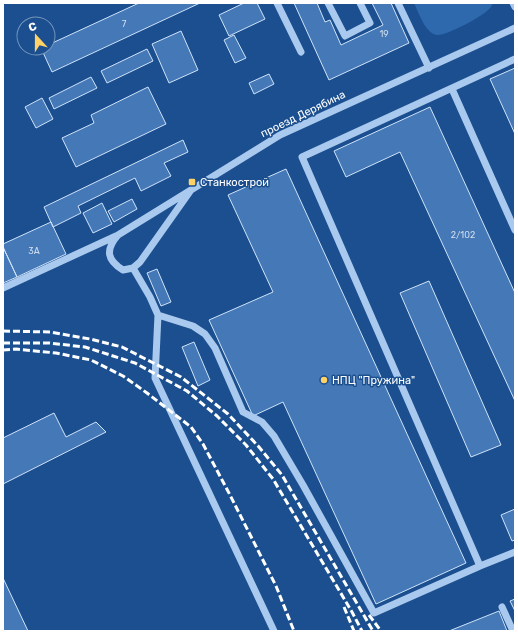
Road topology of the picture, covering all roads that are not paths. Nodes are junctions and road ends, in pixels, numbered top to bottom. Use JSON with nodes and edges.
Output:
{"nodes":[{"id":1,"x":277,"y":3,"type":"edge"},
{"id":2,"x":328,"y":3,"type":"edge"},
{"id":3,"x":360,"y":3,"type":"edge"},
{"id":4,"x":398,"y":3,"type":"edge"},
{"id":5,"x":513,"y":3,"type":"edge"},
{"id":6,"x":515,"y":7,"type":"edge"},
{"id":7,"x":515,"y":28,"type":"edge"},
{"id":8,"x":301,"y":52,"type":"dead end"},
{"id":9,"x":515,"y":59,"type":"edge"},
{"id":10,"x":428,"y":68,"type":"junction"},
{"id":11,"x":452,"y":89,"type":"junction"},
{"id":12,"x":191,"y":190,"type":"junction"},
{"id":13,"x":515,"y":230,"type":"edge"},
{"id":14,"x":118,"y":235,"type":"junction"},
{"id":15,"x":133,"y":268,"type":"junction"},
{"id":16,"x":3,"y":288,"type":"edge"},
{"id":17,"x":158,"y":315,"type":"junction"},
{"id":18,"x":515,"y":552,"type":"edge"},
{"id":19,"x":480,"y":566,"type":"junction"},
{"id":20,"x":502,"y":607,"type":"dead end"},
{"id":21,"x":274,"y":631,"type":"edge"},
{"id":22,"x":513,"y":631,"type":"edge"}],
"edges":[{"from":1,"to":8,"type":"street"},
{"from":2,"to":3,"type":"street"},
{"from":4,"to":10,"type":"street"},
{"from":5,"to":6,"type":"street"},
{"from":7,"to":10,"type":"street","name":"проезд Дерябина"},
{"from":9,"to":11,"type":"street"},
{"from":10,"to":12,"type":"street","name":"проезд Дерябина"},
{"from":11,"to":13,"type":"street"},
{"from":11,"to":19,"type":"street"},
{"from":12,"to":14,"type":"street","name":"проезд Дерябина"},
{"from":12,"to":15,"type":"street"},
{"from":14,"to":15,"type":"street"},
{"from":14,"to":16,"type":"street","name":"проезд Дерябина"},
{"from":15,"to":17,"type":"street"},
{"from":17,"to":19,"type":"street"},
{"from":17,"to":21,"type":"street"},
{"from":18,"to":19,"type":"street"},
{"from":20,"to":22,"type":"street"}]}
